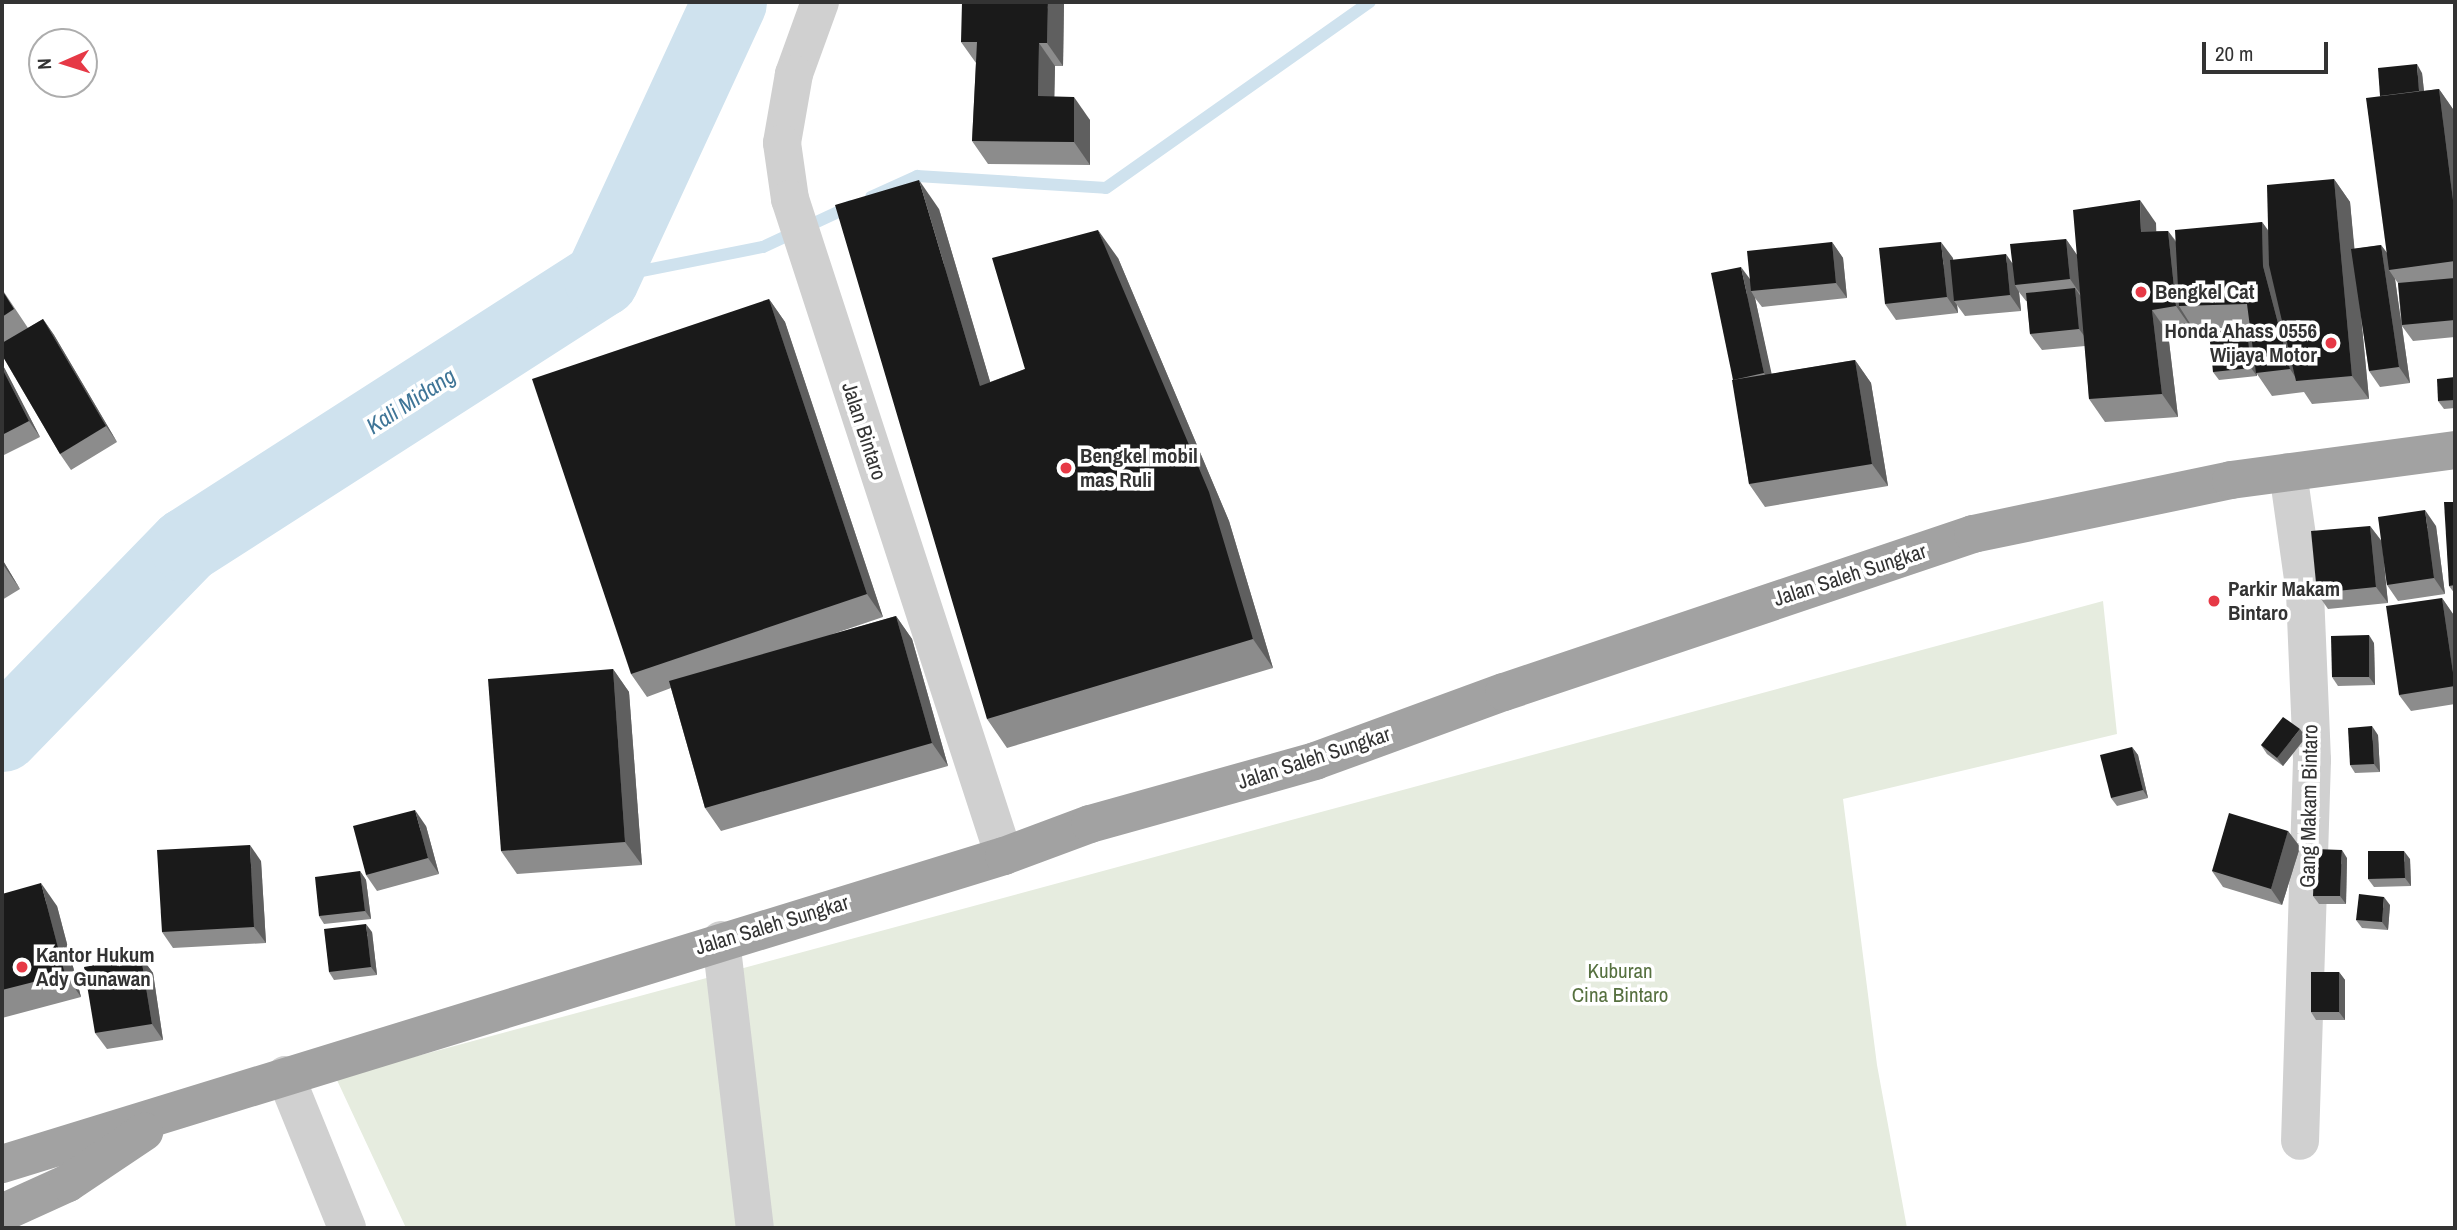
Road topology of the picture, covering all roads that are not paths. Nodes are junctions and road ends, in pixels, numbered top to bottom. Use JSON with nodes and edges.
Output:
{"nodes":[{"id":1,"x":820,"y":2,"type":"edge"},
{"id":2,"x":2455,"y":450,"type":"edge"},
{"id":3,"x":2288,"y":472,"type":"junction"},
{"id":4,"x":1004,"y":856,"type":"junction"},
{"id":5,"x":721,"y":940,"type":"junction"},
{"id":6,"x":285,"y":1075,"type":"junction"},
{"id":7,"x":180,"y":1108,"type":"junction"},
{"id":8,"x":2300,"y":1141,"type":"dead end"},
{"id":9,"x":2,"y":1164,"type":"edge"},
{"id":10,"x":2,"y":1213,"type":"edge"},
{"id":11,"x":347,"y":1228,"type":"edge"},
{"id":12,"x":755,"y":1228,"type":"edge"}],
"edges":[{"from":1,"to":4,"type":"street","name":"Jalan Bintaro"},
{"from":2,"to":3,"type":"highway","name":"Jalan Saleh Sungkar"},
{"from":3,"to":4,"type":"highway","name":"Jalan Saleh Sungkar"},
{"from":3,"to":8,"type":"street","name":"Gang Makam Bintaro"},
{"from":4,"to":5,"type":"highway","name":"Jalan Saleh Sungkar"},
{"from":5,"to":6,"type":"highway","name":"Jalan Saleh Sungkar"},
{"from":5,"to":12,"type":"street"},
{"from":6,"to":7,"type":"highway","name":"Jalan Saleh Sungkar"},
{"from":6,"to":11,"type":"street"},
{"from":7,"to":9,"type":"highway","name":"Jalan Saleh Sungkar"},
{"from":7,"to":10,"type":"highway","name":"Jalan Saleh Sungkar"}]}
